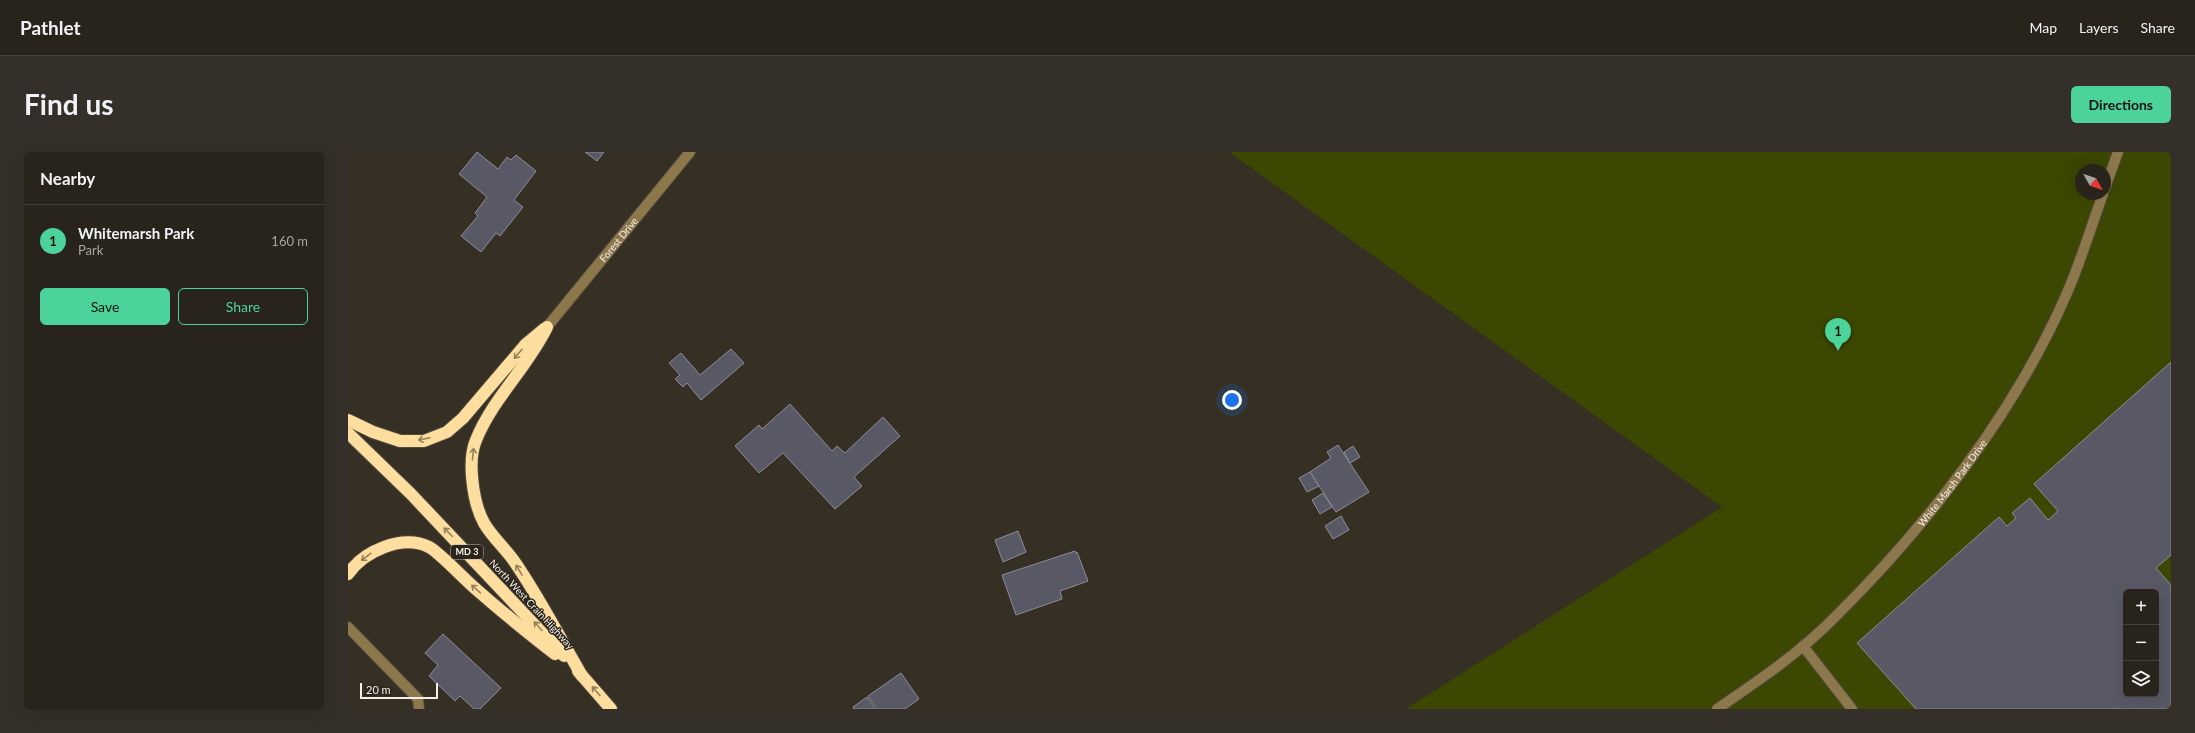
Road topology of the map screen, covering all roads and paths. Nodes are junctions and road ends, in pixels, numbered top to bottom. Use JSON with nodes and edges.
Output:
{"nodes":[{"id":1,"x":690,"y":152,"type":"edge"},
{"id":2,"x":2118,"y":152,"type":"edge"},
{"id":3,"x":2111,"y":171,"type":"edge"},
{"id":4,"x":2101,"y":200,"type":"edge"},
{"id":5,"x":546,"y":327,"type":"junction"},
{"id":6,"x":348,"y":420,"type":"edge"},
{"id":7,"x":348,"y":433,"type":"edge"},
{"id":8,"x":348,"y":574,"type":"edge"},
{"id":9,"x":348,"y":628,"type":"edge"},
{"id":10,"x":1803,"y":646,"type":"junction"},
{"id":11,"x":582,"y":676,"type":"junction"},
{"id":12,"x":419,"y":709,"type":"edge"},
{"id":13,"x":611,"y":709,"type":"edge"},
{"id":14,"x":1717,"y":709,"type":"edge"},
{"id":15,"x":1852,"y":709,"type":"edge"}],
"edges":[{"from":1,"to":5,"type":"street","name":"Forest Drive"},
{"from":2,"to":3,"type":"street"},
{"from":4,"to":10,"type":"street","name":"White Marsh Park Drive"},
{"from":5,"to":6,"type":"highway","one_way":true},
{"from":11,"to":5,"type":"highway","one_way":true},
{"from":11,"to":7,"type":"highway","name":"North West Crain Highway","number":"MD 3","one_way":true},
{"from":11,"to":8,"type":"highway","one_way":true},
{"from":9,"to":12,"type":"street"},
{"from":10,"to":14,"type":"street","name":"White Marsh Park Drive"},
{"from":10,"to":15,"type":"street"},
{"from":13,"to":11,"type":"highway","name":"North West Crain Highway","number":"MD 3","one_way":true}]}
